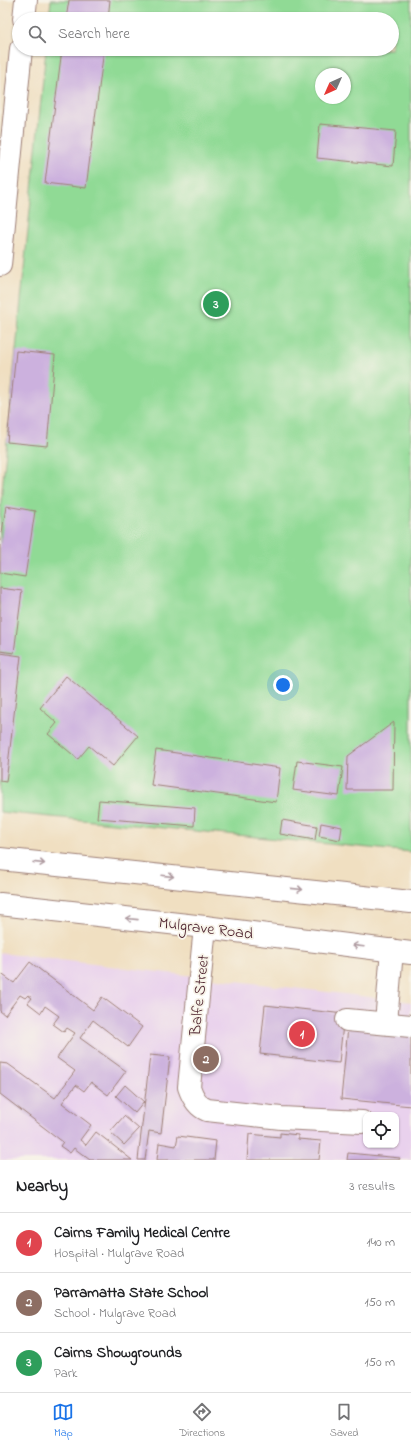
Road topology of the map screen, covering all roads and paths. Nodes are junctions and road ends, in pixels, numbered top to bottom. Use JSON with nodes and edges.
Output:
{"nodes":[{"id":1,"x":26,"y":0,"type":"edge"},
{"id":2,"x":25,"y":12,"type":"edge"},
{"id":3,"x":20,"y":56,"type":"edge"},
{"id":4,"x":3,"y":211,"type":"edge"},
{"id":5,"x":0,"y":265,"type":"edge"},
{"id":6,"x":0,"y":859,"type":"edge"},
{"id":7,"x":411,"y":902,"type":"edge"},
{"id":8,"x":0,"y":904,"type":"edge"},
{"id":9,"x":205,"y":927,"type":"junction"},
{"id":10,"x":402,"y":951,"type":"edge"},
{"id":11,"x":347,"y":1020,"type":"dead end"},
{"id":12,"x":386,"y":1023,"type":"junction"},
{"id":13,"x":411,"y":1026,"type":"edge"},
{"id":14,"x":362,"y":1122,"type":"dead end"}],
"edges":[{"from":1,"to":2,"type":"main road"},
{"from":3,"to":4,"type":"main road"},
{"from":4,"to":5,"type":"main road"},
{"from":6,"to":7,"type":"main road","one_way":true},
{"from":9,"to":8,"type":"main road","name":"Mulgrave Road","one_way":true},
{"from":10,"to":9,"type":"main road","name":"Mulgrave Road","one_way":true},
{"from":9,"to":14,"type":"main road","name":"Balfe Street"},
{"from":10,"to":12,"type":"main road"},
{"from":11,"to":12,"type":"main road"},
{"from":12,"to":13,"type":"main road"}]}
